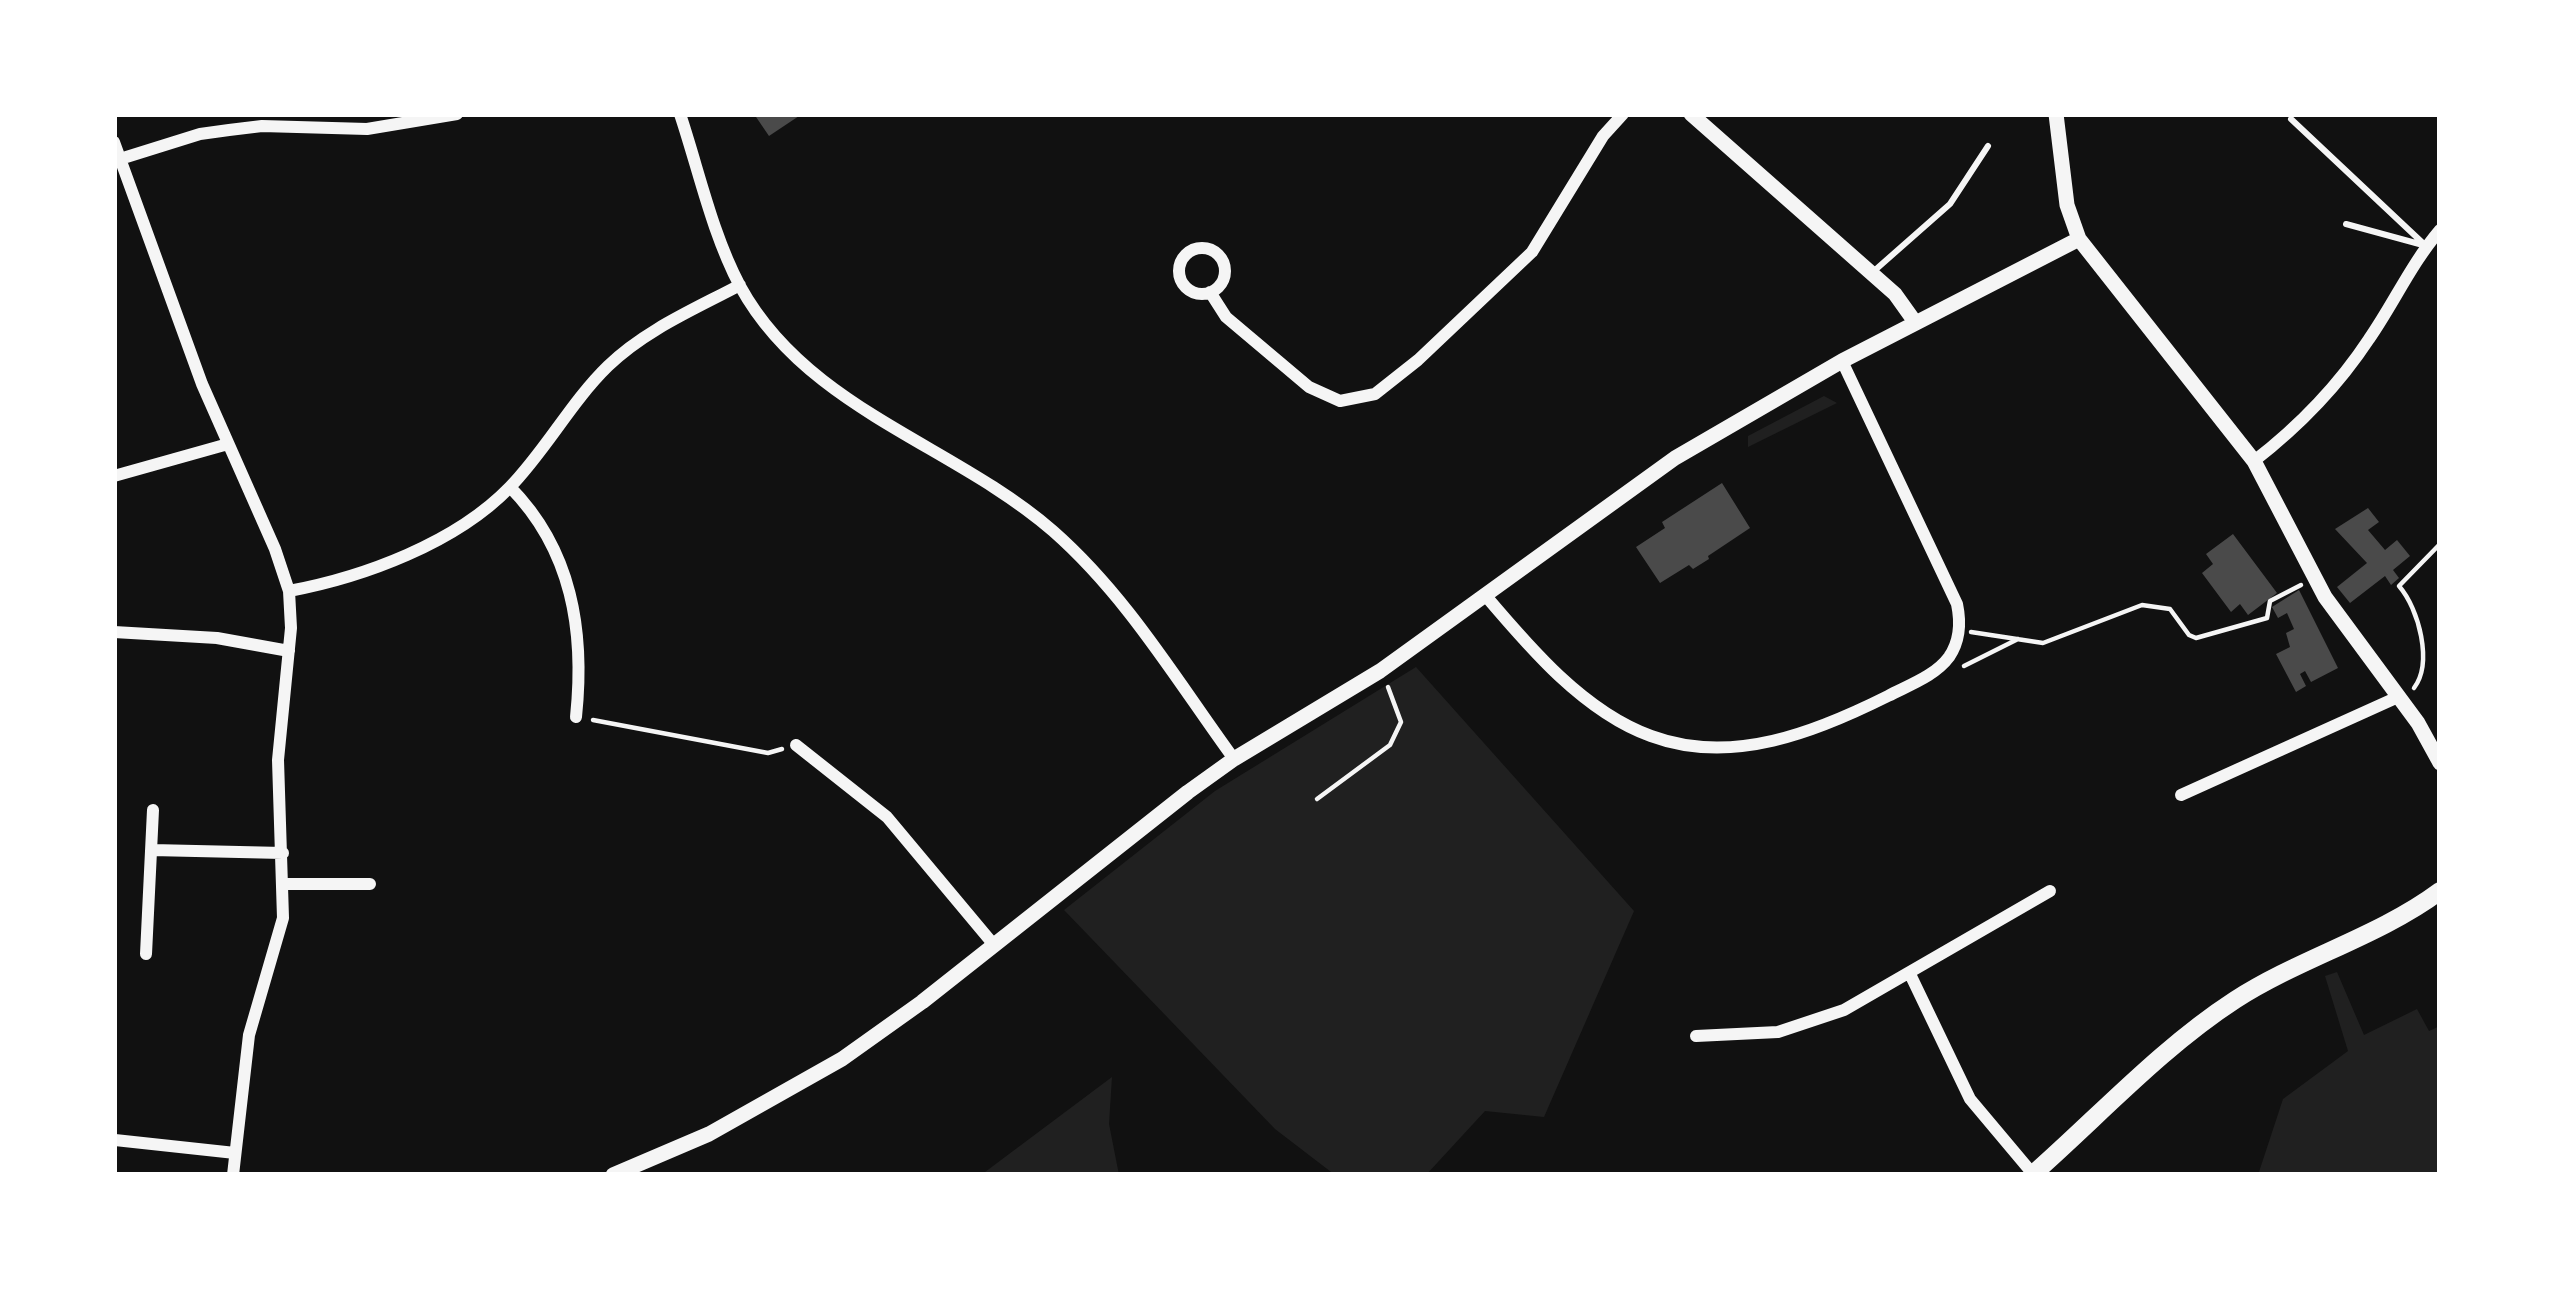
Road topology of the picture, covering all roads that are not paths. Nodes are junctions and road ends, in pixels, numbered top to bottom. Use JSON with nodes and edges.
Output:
{"nodes":[{"id":1,"x":457,"y":114,"type":"edge"},
{"id":2,"x":680,"y":114,"type":"edge"},
{"id":3,"x":1623,"y":114,"type":"edge"},
{"id":4,"x":1690,"y":114,"type":"edge"},
{"id":5,"x":2056,"y":114,"type":"edge"},
{"id":6,"x":2291,"y":119,"type":"dead end"},
{"id":7,"x":342,"y":122,"type":"edge"},
{"id":8,"x":114,"y":142,"type":"edge"},
{"id":9,"x":1988,"y":146,"type":"dead end"},
{"id":10,"x":120,"y":159,"type":"junction"},
{"id":11,"x":2346,"y":224,"type":"dead end"},
{"id":12,"x":2440,"y":230,"type":"edge"},
{"id":13,"x":2079,"y":239,"type":"junction"},
{"id":14,"x":2426,"y":246,"type":"junction"},
{"id":15,"x":1871,"y":273,"type":"junction"},
{"id":16,"x":740,"y":284,"type":"junction"},
{"id":17,"x":1210,"y":292,"type":"dead end"},
{"id":18,"x":1915,"y":322,"type":"junction"},
{"id":19,"x":1841,"y":361,"type":"junction"},
{"id":20,"x":228,"y":444,"type":"junction"},
{"id":21,"x":2254,"y":461,"type":"junction"},
{"id":22,"x":114,"y":476,"type":"edge"},
{"id":23,"x":510,"y":487,"type":"junction"},
{"id":24,"x":289,"y":591,"type":"junction"},
{"id":25,"x":1485,"y":595,"type":"junction"},
{"id":26,"x":114,"y":632,"type":"edge"},
{"id":27,"x":289,"y":651,"type":"junction"},
{"id":28,"x":2398,"y":697,"type":"junction"},
{"id":29,"x":576,"y":717,"type":"road end"},
{"id":30,"x":796,"y":745,"type":"road end"},
{"id":31,"x":1234,"y":759,"type":"junction"},
{"id":32,"x":2440,"y":764,"type":"edge"},
{"id":33,"x":2181,"y":795,"type":"dead end"},
{"id":34,"x":153,"y":810,"type":"dead end"},
{"id":35,"x":152,"y":850,"type":"junction"},
{"id":36,"x":283,"y":853,"type":"junction"},
{"id":37,"x":284,"y":884,"type":"junction"},
{"id":38,"x":370,"y":884,"type":"dead end"},
{"id":39,"x":2050,"y":891,"type":"dead end"},
{"id":40,"x":2440,"y":891,"type":"edge"},
{"id":41,"x":994,"y":945,"type":"junction"},
{"id":42,"x":146,"y":953,"type":"dead end"},
{"id":43,"x":1910,"y":974,"type":"junction"},
{"id":44,"x":1696,"y":1036,"type":"dead end"},
{"id":45,"x":115,"y":1140,"type":"edge"},
{"id":46,"x":235,"y":1153,"type":"junction"},
{"id":47,"x":2032,"y":1174,"type":"edge"},
{"id":48,"x":233,"y":1175,"type":"edge"},
{"id":49,"x":613,"y":1175,"type":"edge"}],
"edges":[{"from":1,"to":7,"type":"street"},
{"from":2,"to":16,"type":"street"},
{"from":3,"to":17,"type":"street"},
{"from":4,"to":15,"type":"street"},
{"from":5,"to":13,"type":"street"},
{"from":6,"to":14,"type":"lane"},
{"from":7,"to":10,"type":"street"},
{"from":8,"to":10,"type":"street"},
{"from":9,"to":15,"type":"lane"},
{"from":10,"to":20,"type":"street"},
{"from":11,"to":14,"type":"lane"},
{"from":12,"to":14,"type":"street"},
{"from":13,"to":18,"type":"street"},
{"from":13,"to":21,"type":"street"},
{"from":14,"to":21,"type":"street"},
{"from":15,"to":18,"type":"street"},
{"from":16,"to":23,"type":"street"},
{"from":16,"to":31,"type":"street"},
{"from":18,"to":19,"type":"street"},
{"from":19,"to":25,"type":"street"},
{"from":19,"to":25,"type":"street"},
{"from":20,"to":22,"type":"street"},
{"from":20,"to":24,"type":"street"},
{"from":21,"to":28,"type":"street"},
{"from":23,"to":24,"type":"street"},
{"from":23,"to":29,"type":"street"},
{"from":24,"to":27,"type":"street"},
{"from":25,"to":31,"type":"street"},
{"from":26,"to":27,"type":"street"},
{"from":27,"to":36,"type":"street"},
{"from":28,"to":32,"type":"street"},
{"from":28,"to":33,"type":"street"},
{"from":30,"to":41,"type":"street"},
{"from":31,"to":41,"type":"street"},
{"from":34,"to":35,"type":"street"},
{"from":35,"to":36,"type":"street"},
{"from":35,"to":42,"type":"street"},
{"from":36,"to":37,"type":"street"},
{"from":37,"to":38,"type":"street"},
{"from":37,"to":46,"type":"street"},
{"from":39,"to":43,"type":"street"},
{"from":40,"to":47,"type":"main road"},
{"from":41,"to":49,"type":"street"},
{"from":43,"to":44,"type":"street"},
{"from":43,"to":47,"type":"street"},
{"from":45,"to":46,"type":"street"},
{"from":46,"to":48,"type":"street"}]}
